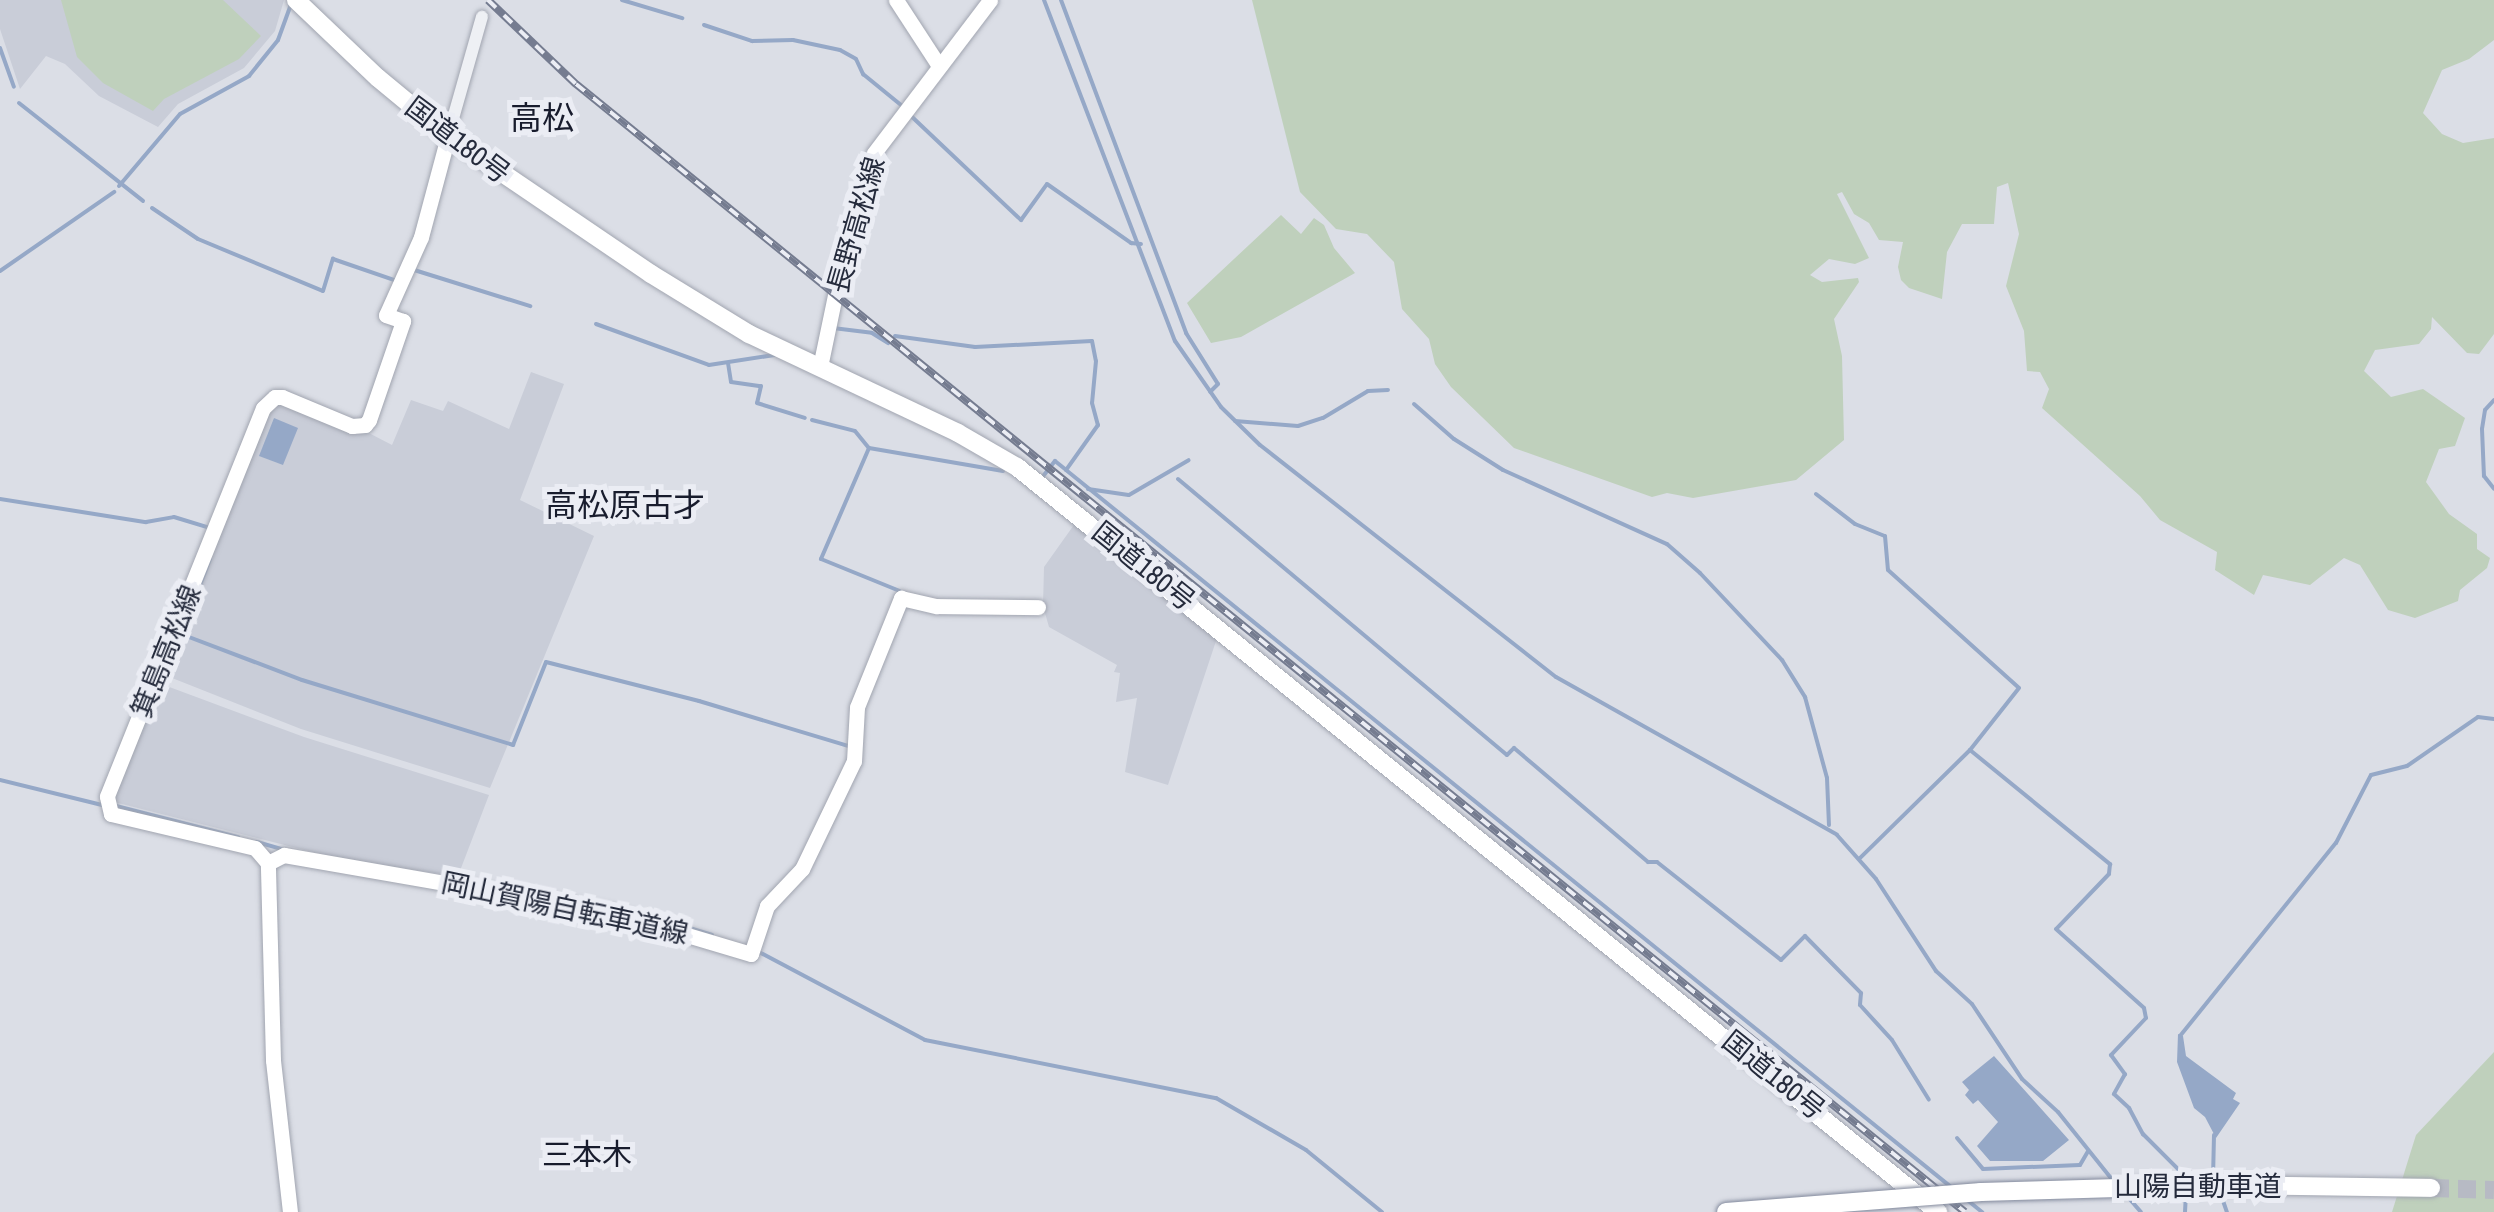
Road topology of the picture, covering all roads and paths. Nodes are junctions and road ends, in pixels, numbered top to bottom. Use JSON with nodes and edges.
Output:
{"nodes":[{"id":1,"x":296,"y":0,"type":"edge"},
{"id":2,"x":896,"y":0,"type":"edge"},
{"id":3,"x":990,"y":0,"type":"edge"},
{"id":4,"x":482,"y":18,"type":"dead end"},
{"id":5,"x":939,"y":66,"type":"junction"},
{"id":6,"x":448,"y":136,"type":"junction"},
{"id":7,"x":820,"y":367,"type":"junction"},
{"id":8,"x":1038,"y":607,"type":"dead end"},
{"id":9,"x":268,"y":863,"type":"junction"},
{"id":10,"x":2430,"y":1188,"type":"tunnel mouth"},
{"id":11,"x":290,"y":1212,"type":"edge"},
{"id":12,"x":1726,"y":1212,"type":"edge"},
{"id":13,"x":1938,"y":1212,"type":"edge"}],
"edges":[{"from":1,"to":6,"type":"highway","name":"国道180号"},
{"from":2,"to":5,"type":"main road"},
{"from":3,"to":5,"type":"main road","name":"長野高松線"},
{"from":4,"to":6,"type":"street"},
{"from":5,"to":7,"type":"main road","name":"長野高松線"},
{"from":6,"to":7,"type":"highway","name":"国道180号"},
{"from":6,"to":9,"type":"main road","name":"箕島高松線"},
{"from":7,"to":13,"type":"highway","name":"国道180号"},
{"from":8,"to":9,"type":"main road","name":"岡山賀陽自転車道線"},
{"from":9,"to":11,"type":"main road"},
{"from":10,"to":12,"type":"highway","name":"山陽自動車道","bridge":true}]}
